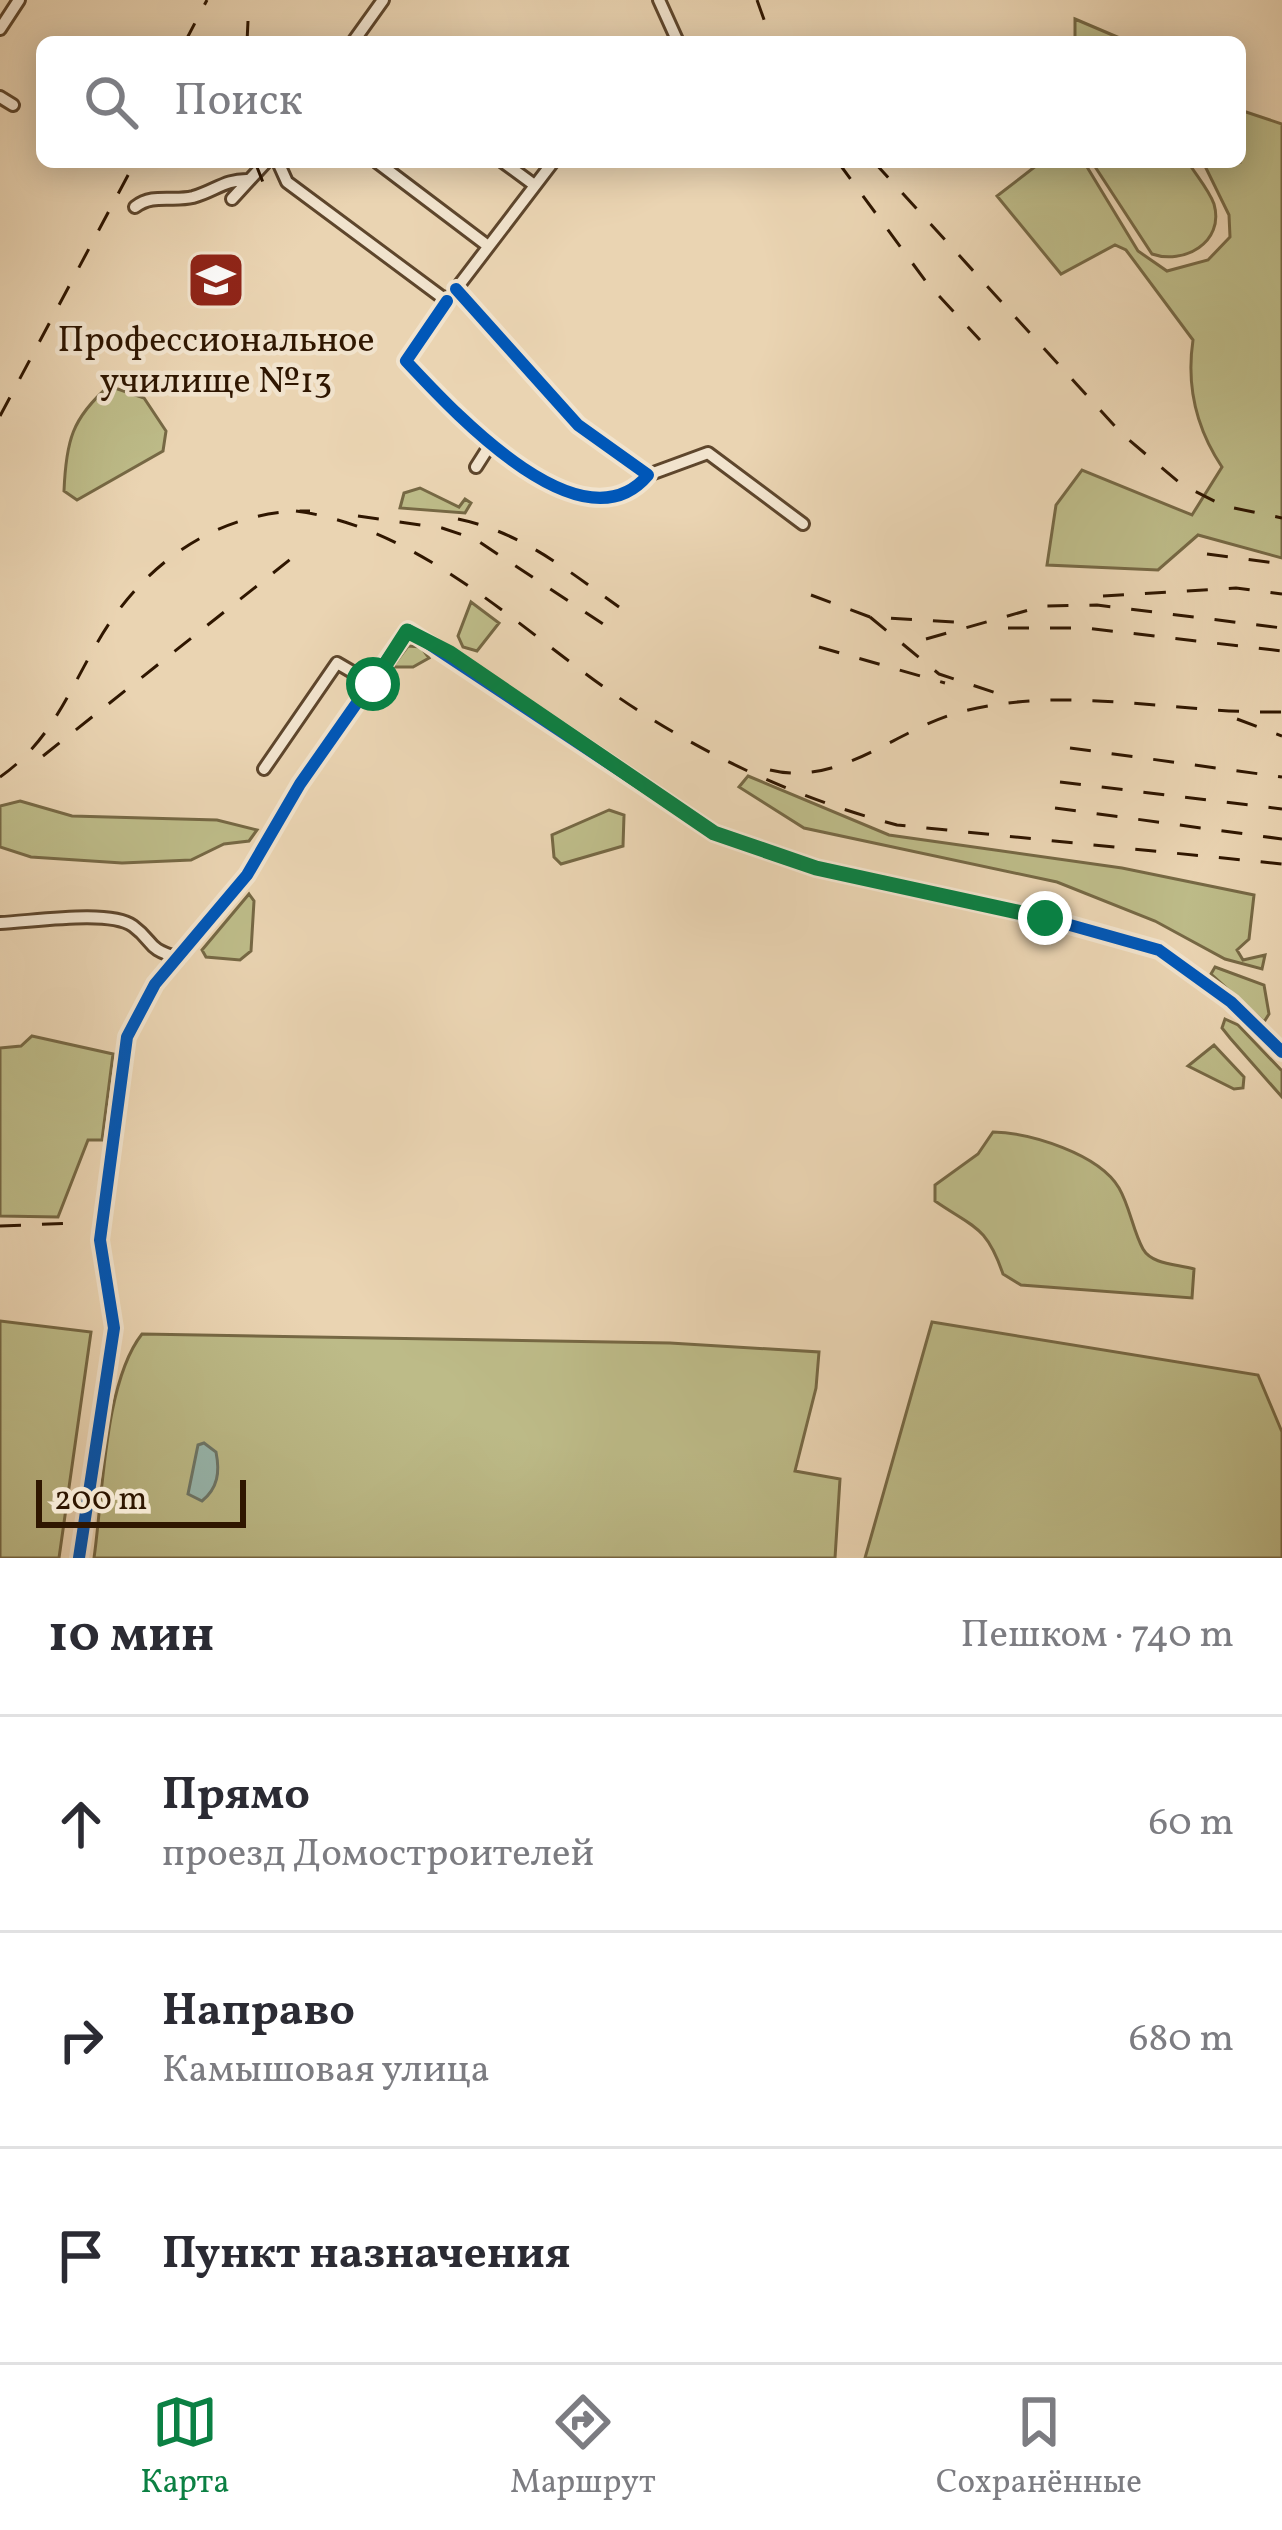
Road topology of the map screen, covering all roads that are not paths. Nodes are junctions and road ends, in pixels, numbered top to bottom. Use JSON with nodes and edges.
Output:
{"nodes":[{"id":1,"x":20,"y":0,"type":"edge"},
{"id":2,"x":383,"y":0,"type":"edge"},
{"id":3,"x":658,"y":0,"type":"edge"},
{"id":4,"x":0,"y":29,"type":"edge"},
{"id":5,"x":357,"y":36,"type":"edge"},
{"id":6,"x":675,"y":36,"type":"edge"},
{"id":7,"x":0,"y":97,"type":"edge"},
{"id":8,"x":13,"y":105,"type":"dead end"},
{"id":9,"x":261,"y":168,"type":"edge"},
{"id":10,"x":280,"y":168,"type":"edge"},
{"id":11,"x":385,"y":168,"type":"edge"},
{"id":12,"x":511,"y":168,"type":"edge"},
{"id":13,"x":548,"y":168,"type":"edge"},
{"id":14,"x":249,"y":181,"type":"junction"},
{"id":15,"x":533,"y":184,"type":"junction"},
{"id":16,"x":232,"y":199,"type":"dead end"},
{"id":17,"x":136,"y":207,"type":"dead end"},
{"id":18,"x":488,"y":246,"type":"junction"},
{"id":19,"x":456,"y":289,"type":"junction"},
{"id":20,"x":447,"y":301,"type":"junction"},
{"id":21,"x":490,"y":445,"type":"junction"},
{"id":22,"x":476,"y":467,"type":"dead end"},
{"id":23,"x":648,"y":475,"type":"junction"},
{"id":24,"x":803,"y":524,"type":"dead end"},
{"id":25,"x":373,"y":684,"type":"junction"},
{"id":26,"x":264,"y":770,"type":"dead end"},
{"id":27,"x":0,"y":923,"type":"edge"},
{"id":28,"x":178,"y":958,"type":"junction"},
{"id":29,"x":1282,"y":1052,"type":"edge"},
{"id":30,"x":79,"y":1558,"type":"edge"}],
"edges":[{"from":1,"to":4,"type":"street"},
{"from":2,"to":5,"type":"street"},
{"from":3,"to":6,"type":"street"},
{"from":7,"to":8,"type":"street"},
{"from":9,"to":14,"type":"street"},
{"from":10,"to":20,"type":"street"},
{"from":11,"to":18,"type":"street"},
{"from":12,"to":15,"type":"street"},
{"from":13,"to":15,"type":"street"},
{"from":14,"to":16,"type":"street"},
{"from":14,"to":17,"type":"street"},
{"from":15,"to":18,"type":"street"},
{"from":18,"to":19,"type":"street"},
{"from":19,"to":20,"type":"street"},
{"from":19,"to":23,"type":"street"},
{"from":20,"to":21,"type":"street"},
{"from":21,"to":22,"type":"street"},
{"from":21,"to":23,"type":"street"},
{"from":23,"to":24,"type":"street"},
{"from":25,"to":26,"type":"street"},
{"from":25,"to":28,"type":"street"},
{"from":25,"to":29,"type":"street"},
{"from":27,"to":28,"type":"street"},
{"from":28,"to":30,"type":"street"}]}
